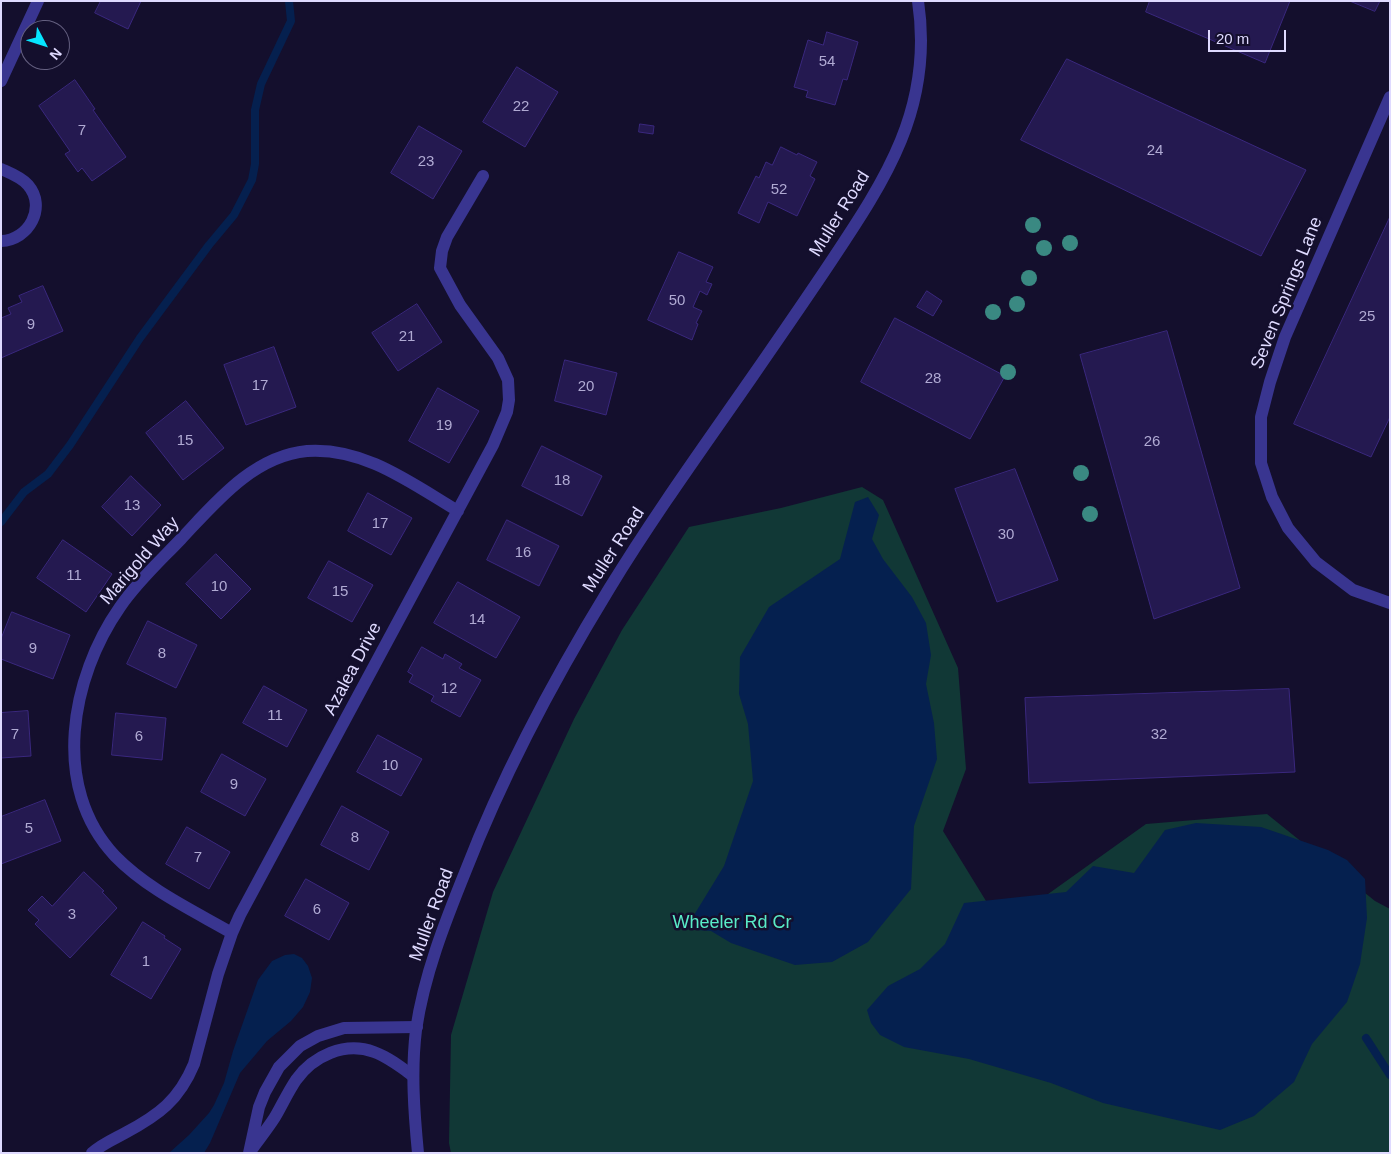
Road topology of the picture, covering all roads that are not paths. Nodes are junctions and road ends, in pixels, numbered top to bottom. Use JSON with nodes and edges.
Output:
{"nodes":[{"id":1,"x":38,"y":1,"type":"edge"},
{"id":2,"x":918,"y":1,"type":"edge"},
{"id":3,"x":1,"y":81,"type":"edge"},
{"id":4,"x":1390,"y":97,"type":"edge"},
{"id":5,"x":1,"y":169,"type":"edge"},
{"id":6,"x":483,"y":176,"type":"dead end"},
{"id":7,"x":1,"y":241,"type":"edge"},
{"id":8,"x":458,"y":511,"type":"junction"},
{"id":9,"x":1390,"y":603,"type":"edge"},
{"id":10,"x":232,"y":932,"type":"junction"},
{"id":11,"x":417,"y":1027,"type":"junction"},
{"id":12,"x":413,"y":1076,"type":"junction"},
{"id":13,"x":92,"y":1153,"type":"edge"},
{"id":14,"x":249,"y":1153,"type":"edge"},
{"id":15,"x":418,"y":1153,"type":"edge"}],
"edges":[{"from":1,"to":3,"type":"street"},
{"from":2,"to":11,"type":"street","name":"Muller Road"},
{"from":4,"to":9,"type":"street","name":"Seven Springs Lane"},
{"from":5,"to":7,"type":"street"},
{"from":6,"to":8,"type":"street","name":"Azalea Drive"},
{"from":8,"to":10,"type":"street","name":"Azalea Drive"},
{"from":8,"to":10,"type":"street","name":"Marigold Way"},
{"from":10,"to":13,"type":"street","name":"Azalea Drive"},
{"from":11,"to":12,"type":"street","name":"Muller Road"},
{"from":11,"to":14,"type":"street"},
{"from":12,"to":14,"type":"street"},
{"from":12,"to":15,"type":"street","name":"Muller Road"}]}
